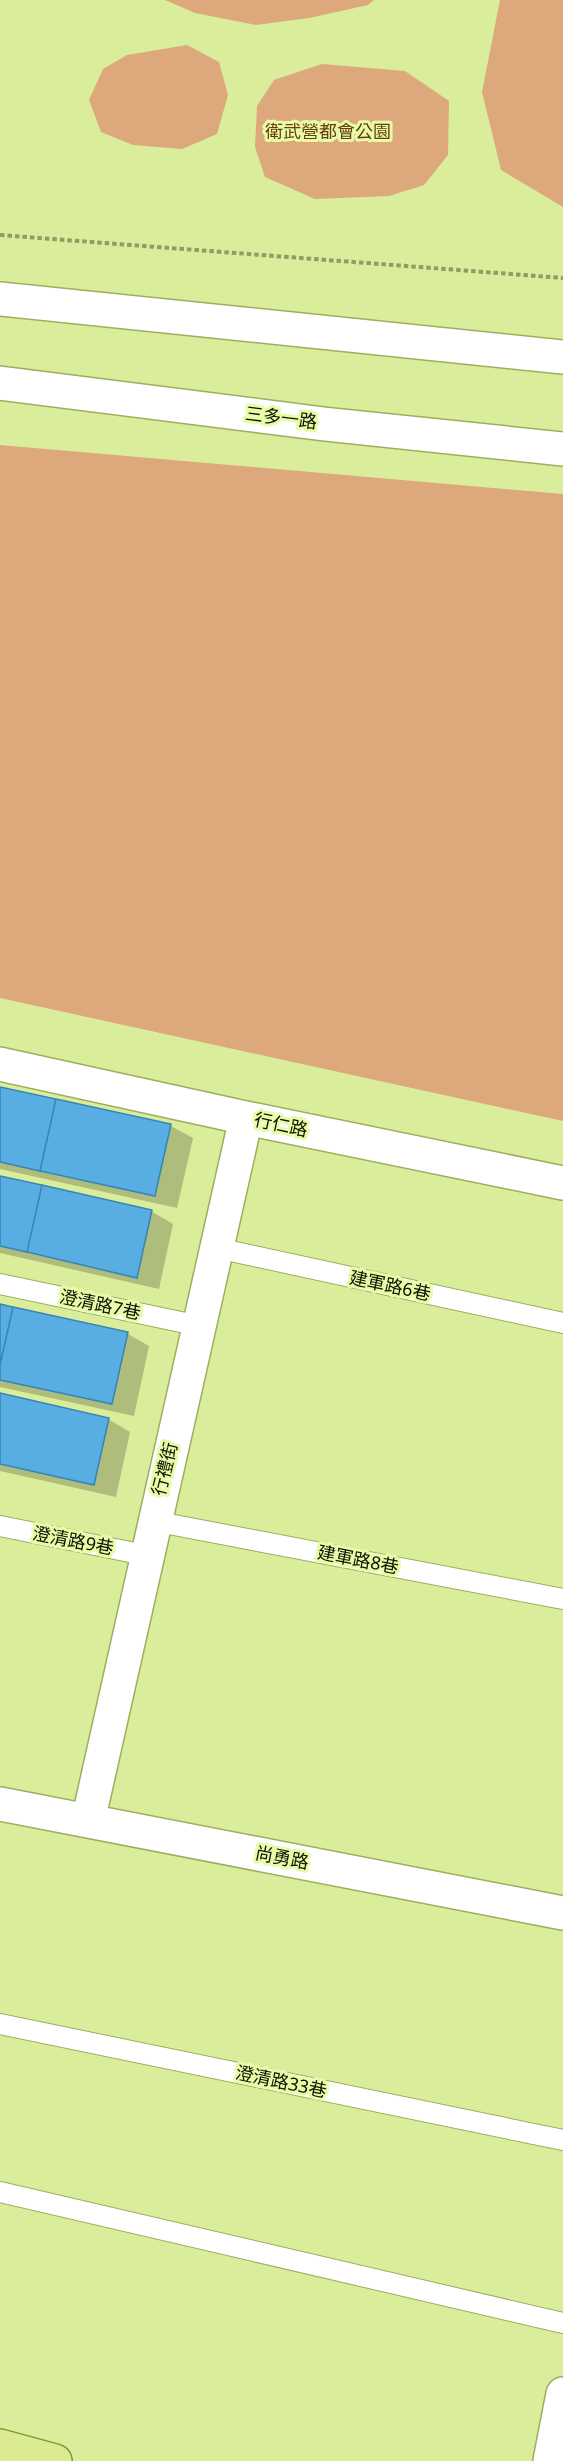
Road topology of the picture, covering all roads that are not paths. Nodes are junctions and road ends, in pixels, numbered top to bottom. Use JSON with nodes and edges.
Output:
{"nodes":[{"id":1,"x":0,"y":299,"type":"edge"},
{"id":2,"x":563,"y":357,"type":"edge"},
{"id":3,"x":0,"y":382,"type":"edge"},
{"id":4,"x":563,"y":449,"type":"edge"},
{"id":5,"x":0,"y":1064,"type":"edge"},
{"id":6,"x":246,"y":1118,"type":"junction"},
{"id":7,"x":563,"y":1183,"type":"edge"},
{"id":8,"x":217,"y":1248,"type":"junction"},
{"id":9,"x":0,"y":1284,"type":"edge"},
{"id":10,"x":563,"y":1323,"type":"edge"},
{"id":11,"x":200,"y":1326,"type":"junction"},
{"id":12,"x":153,"y":1521,"type":"junction"},
{"id":13,"x":0,"y":1526,"type":"edge"},
{"id":14,"x":145,"y":1555,"type":"junction"},
{"id":15,"x":563,"y":1599,"type":"edge"},
{"id":16,"x":0,"y":1804,"type":"edge"},
{"id":17,"x":88,"y":1821,"type":"junction"},
{"id":18,"x":563,"y":1913,"type":"edge"},
{"id":19,"x":0,"y":2024,"type":"edge"},
{"id":20,"x":563,"y":2140,"type":"edge"},
{"id":21,"x":0,"y":2192,"type":"edge"},
{"id":22,"x":563,"y":2323,"type":"edge"},
{"id":23,"x":563,"y":2394,"type":"edge"},
{"id":24,"x":0,"y":2446,"type":"edge"},
{"id":25,"x":55,"y":2461,"type":"edge"},
{"id":26,"x":550,"y":2461,"type":"edge"}],
"edges":[{"from":1,"to":2,"type":"street"},
{"from":3,"to":4,"type":"street","name":"三多一路"},
{"from":5,"to":6,"type":"street","name":"行仁路"},
{"from":6,"to":7,"type":"street","name":"行仁路"},
{"from":6,"to":8,"type":"street","name":"行禮街"},
{"from":8,"to":10,"type":"lane","name":"建軍路6巷"},
{"from":8,"to":11,"type":"street","name":"行禮街"},
{"from":9,"to":11,"type":"lane","name":"澄清路7巷"},
{"from":11,"to":12,"type":"street","name":"行禮街"},
{"from":12,"to":14,"type":"street","name":"行禮街"},
{"from":12,"to":15,"type":"lane","name":"建軍路8巷"},
{"from":13,"to":14,"type":"lane","name":"澄清路9巷"},
{"from":14,"to":17,"type":"street","name":"行禮街"},
{"from":16,"to":17,"type":"street","name":"尚勇路"},
{"from":17,"to":18,"type":"street","name":"尚勇路"},
{"from":19,"to":20,"type":"lane","name":"澄清路33巷"},
{"from":21,"to":22,"type":"lane"},
{"from":23,"to":26,"type":"street"},
{"from":24,"to":25,"type":"main road"}]}
